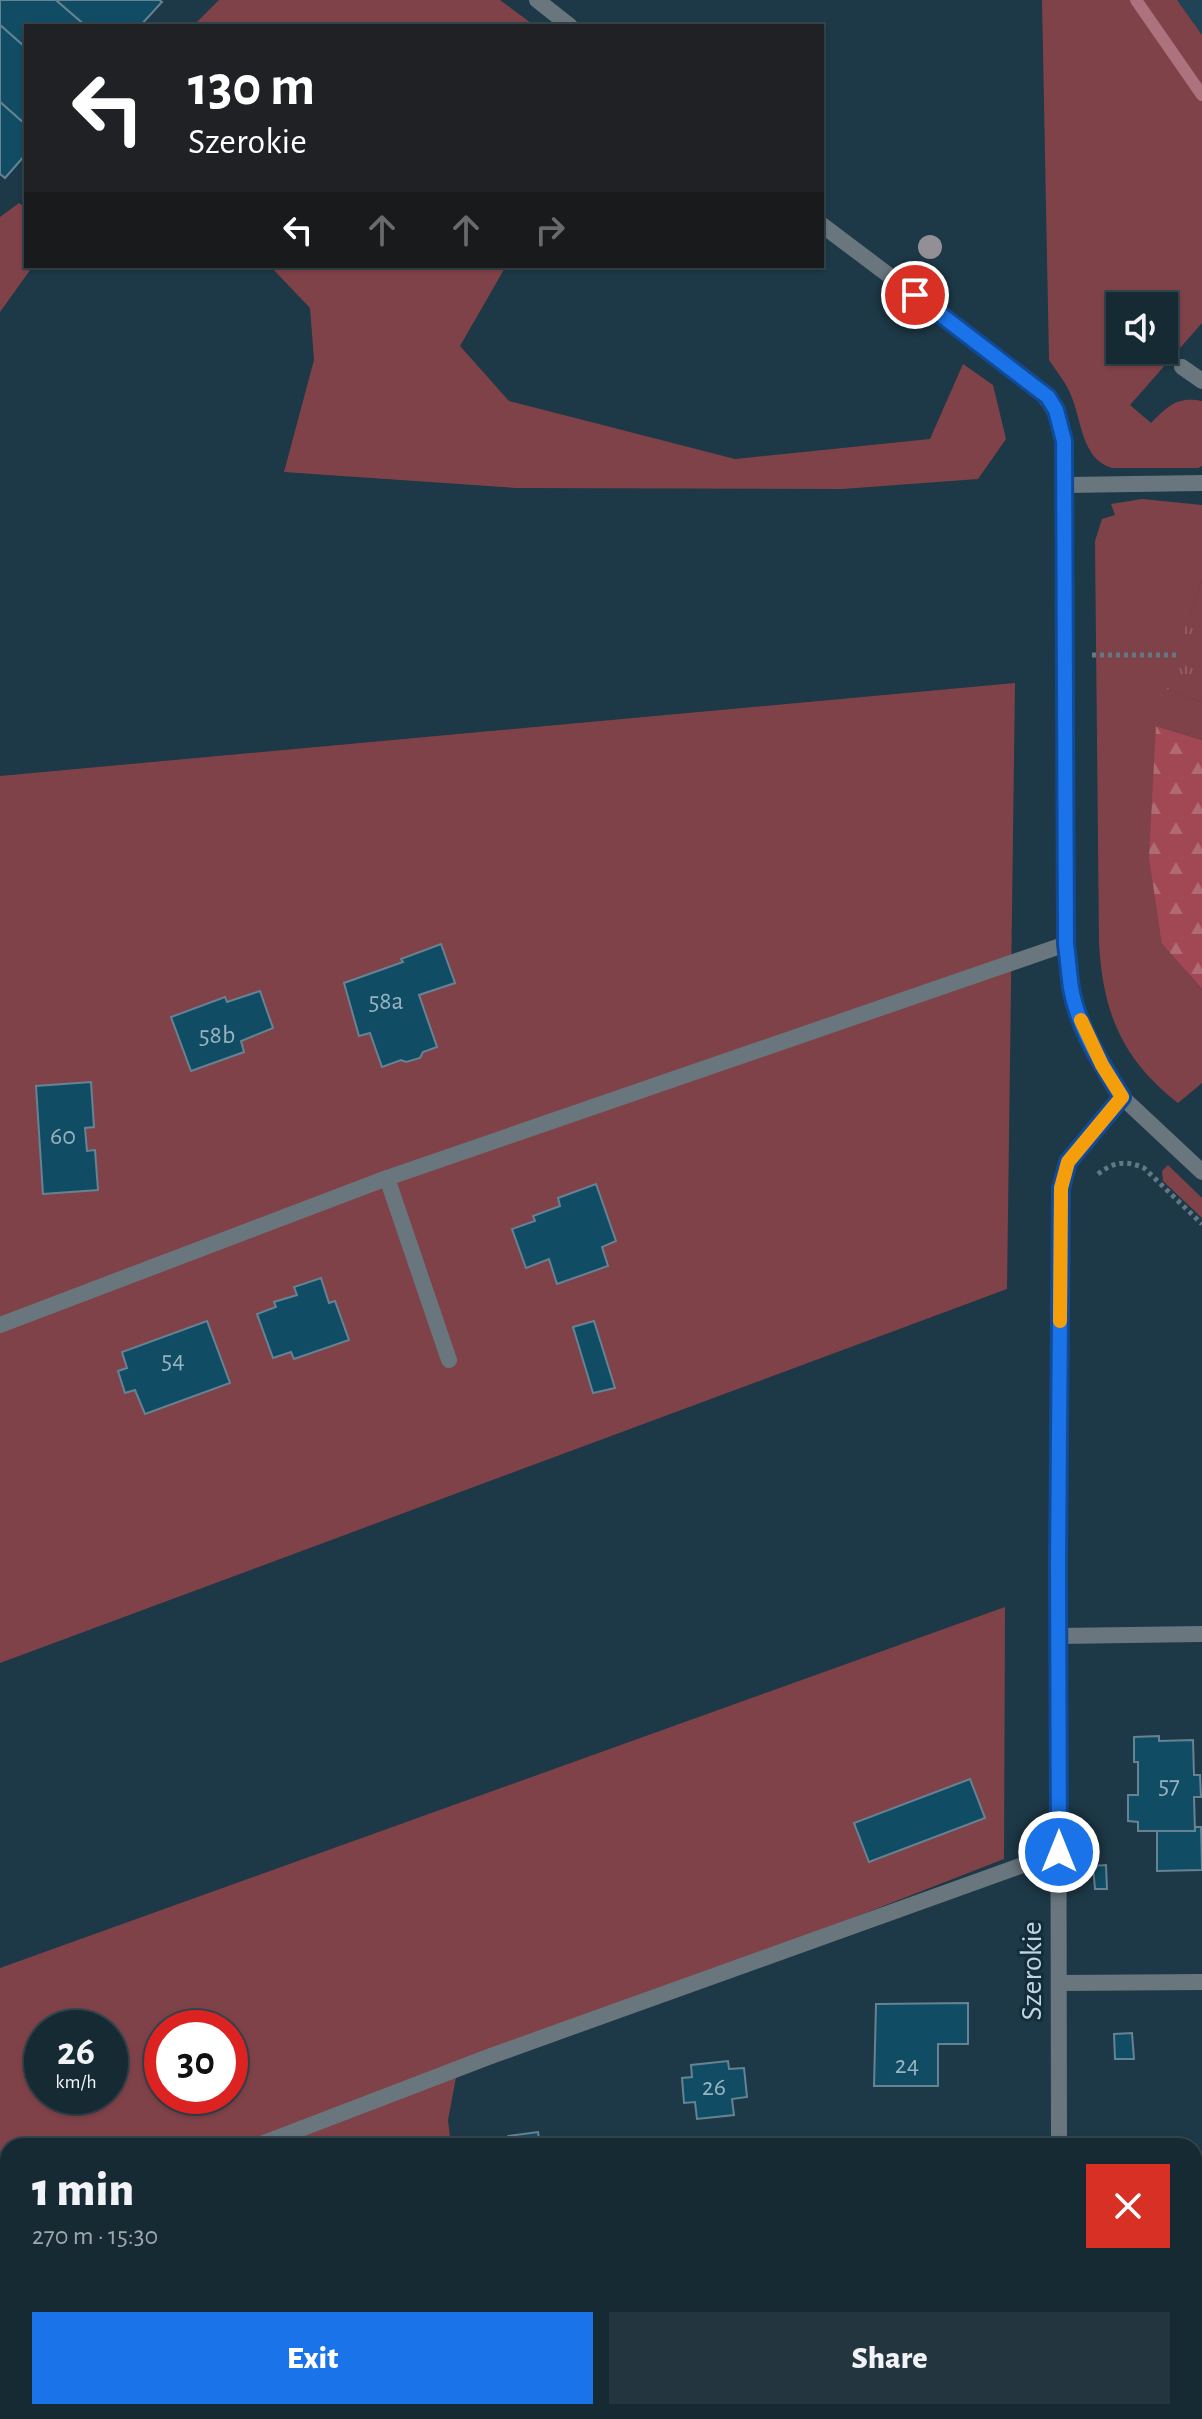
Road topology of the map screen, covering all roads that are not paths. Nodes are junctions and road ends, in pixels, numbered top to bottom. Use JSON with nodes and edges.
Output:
{"nodes":[{"id":1,"x":537,"y":0,"type":"edge"},
{"id":2,"x":567,"y":24,"type":"edge"},
{"id":3,"x":824,"y":227,"type":"edge"},
{"id":4,"x":1182,"y":367,"type":"dead end"},
{"id":5,"x":1202,"y":381,"type":"edge"},
{"id":6,"x":1202,"y":483,"type":"edge"},
{"id":7,"x":1066,"y":485,"type":"junction"},
{"id":8,"x":1066,"y":944,"type":"junction"},
{"id":9,"x":1122,"y":1097,"type":"junction"},
{"id":10,"x":1202,"y":1172,"type":"edge"},
{"id":11,"x":387,"y":1178,"type":"junction"},
{"id":12,"x":0,"y":1325,"type":"edge"},
{"id":13,"x":449,"y":1360,"type":"dead end"},
{"id":14,"x":1202,"y":1634,"type":"edge"},
{"id":15,"x":1058,"y":1636,"type":"junction"},
{"id":16,"x":1059,"y":1852,"type":"junction"},
{"id":17,"x":1202,"y":1982,"type":"edge"},
{"id":18,"x":1060,"y":1983,"type":"junction"},
{"id":19,"x":277,"y":2138,"type":"edge"},
{"id":20,"x":1059,"y":2138,"type":"edge"}],
"edges":[{"from":1,"to":2,"type":"street"},
{"from":3,"to":7,"type":"street"},
{"from":4,"to":5,"type":"street"},
{"from":6,"to":7,"type":"street"},
{"from":7,"to":8,"type":"street"},
{"from":8,"to":9,"type":"street"},
{"from":8,"to":11,"type":"street"},
{"from":9,"to":10,"type":"street"},
{"from":9,"to":15,"type":"street","name":"Szerokie"},
{"from":11,"to":12,"type":"street"},
{"from":11,"to":13,"type":"street"},
{"from":14,"to":15,"type":"street"},
{"from":15,"to":16,"type":"street","name":"Szerokie"},
{"from":16,"to":18,"type":"street","name":"Szerokie"},
{"from":16,"to":19,"type":"street"},
{"from":17,"to":18,"type":"street"},
{"from":18,"to":20,"type":"street","name":"Szerokie"}]}
